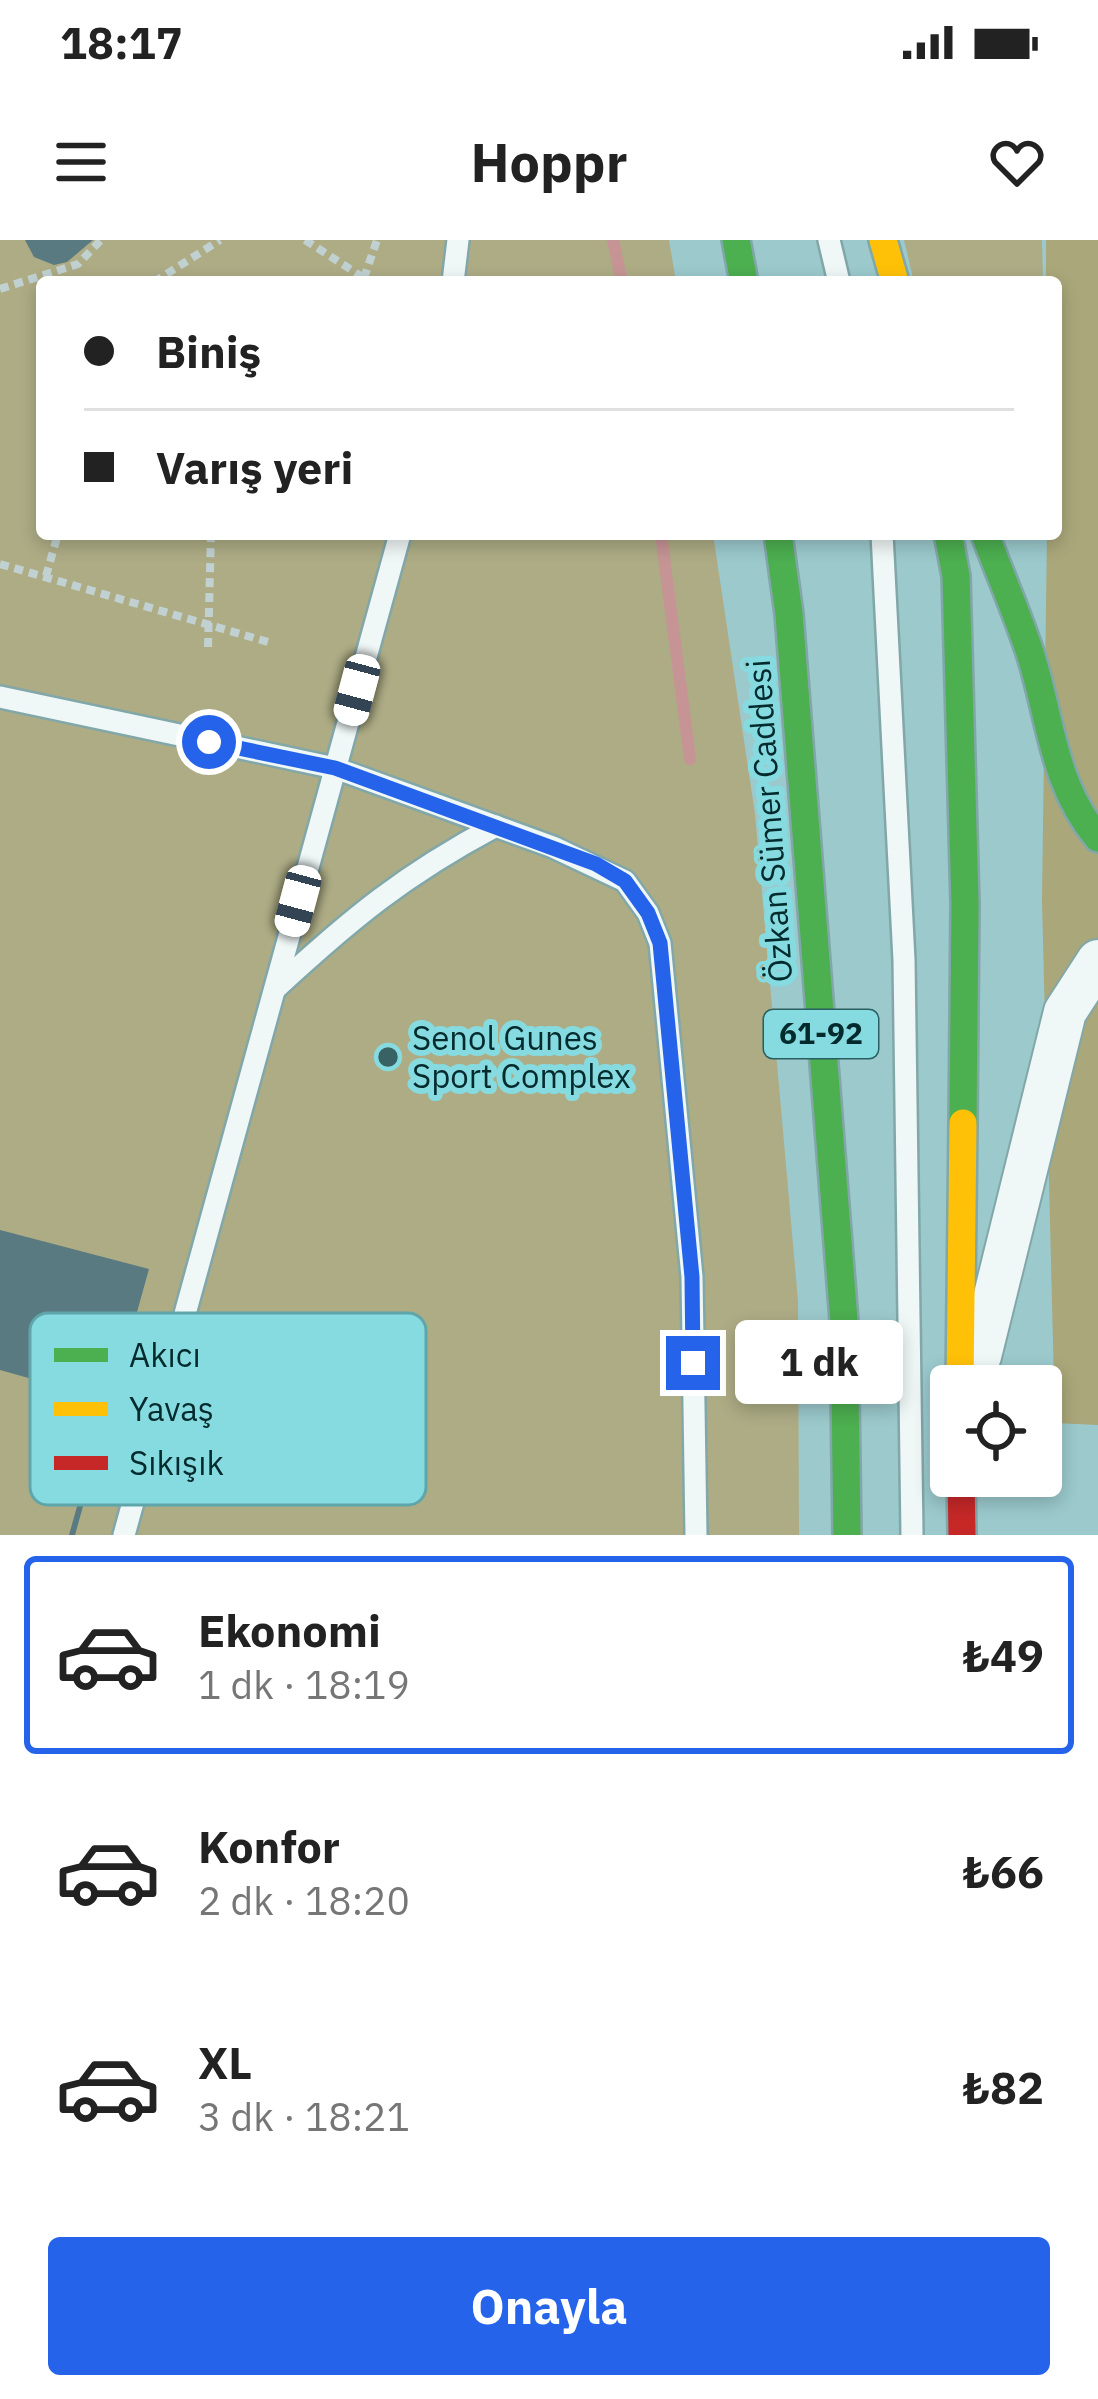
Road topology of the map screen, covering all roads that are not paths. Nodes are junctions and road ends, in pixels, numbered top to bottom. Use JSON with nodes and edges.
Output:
{"nodes":[{"id":1,"x":458,"y":240,"type":"edge"},
{"id":2,"x":735,"y":240,"type":"edge"},
{"id":3,"x":830,"y":240,"type":"edge"},
{"id":4,"x":883,"y":240,"type":"edge"},
{"id":5,"x":454,"y":276,"type":"edge"},
{"id":6,"x":744,"y":276,"type":"edge"},
{"id":7,"x":838,"y":276,"type":"edge"},
{"id":8,"x":893,"y":276,"type":"edge"},
{"id":9,"x":398,"y":540,"type":"edge"},
{"id":10,"x":779,"y":540,"type":"edge"},
{"id":11,"x":883,"y":540,"type":"edge"},
{"id":12,"x":949,"y":540,"type":"edge"},
{"id":13,"x":987,"y":540,"type":"edge"},
{"id":14,"x":0,"y":697,"type":"edge"},
{"id":15,"x":335,"y":768,"type":"junction"},
{"id":16,"x":496,"y":826,"type":"junction"},
{"id":17,"x":1098,"y":838,"type":"edge"},
{"id":18,"x":1098,"y":961,"type":"edge"},
{"id":19,"x":274,"y":990,"type":"junction"},
{"id":20,"x":185,"y":1313,"type":"edge"},
{"id":21,"x":960,"y":1365,"type":"edge"},
{"id":22,"x":977,"y":1365,"type":"edge"},
{"id":23,"x":961,"y":1497,"type":"edge"},
{"id":24,"x":132,"y":1505,"type":"edge"},
{"id":25,"x":124,"y":1535,"type":"edge"},
{"id":26,"x":696,"y":1535,"type":"edge"},
{"id":27,"x":847,"y":1535,"type":"edge"},
{"id":28,"x":911,"y":1535,"type":"edge"},
{"id":29,"x":962,"y":1535,"type":"edge"}],
"edges":[{"from":1,"to":5,"type":"lane"},
{"from":2,"to":6,"type":"main road"},
{"from":3,"to":7,"type":"lane"},
{"from":4,"to":8,"type":"main road"},
{"from":9,"to":15,"type":"lane"},
{"from":10,"to":27,"type":"main road","name":"Özkan Sümer Caddesi","number":"61-92"},
{"from":11,"to":28,"type":"lane"},
{"from":12,"to":21,"type":"main road"},
{"from":13,"to":17,"type":"main road"},
{"from":14,"to":15,"type":"lane"},
{"from":15,"to":16,"type":"lane"},
{"from":15,"to":19,"type":"lane"},
{"from":16,"to":19,"type":"lane"},
{"from":16,"to":26,"type":"lane"},
{"from":18,"to":22,"type":"street"},
{"from":19,"to":20,"type":"lane"},
{"from":23,"to":29,"type":"main road"},
{"from":24,"to":25,"type":"lane"}]}
